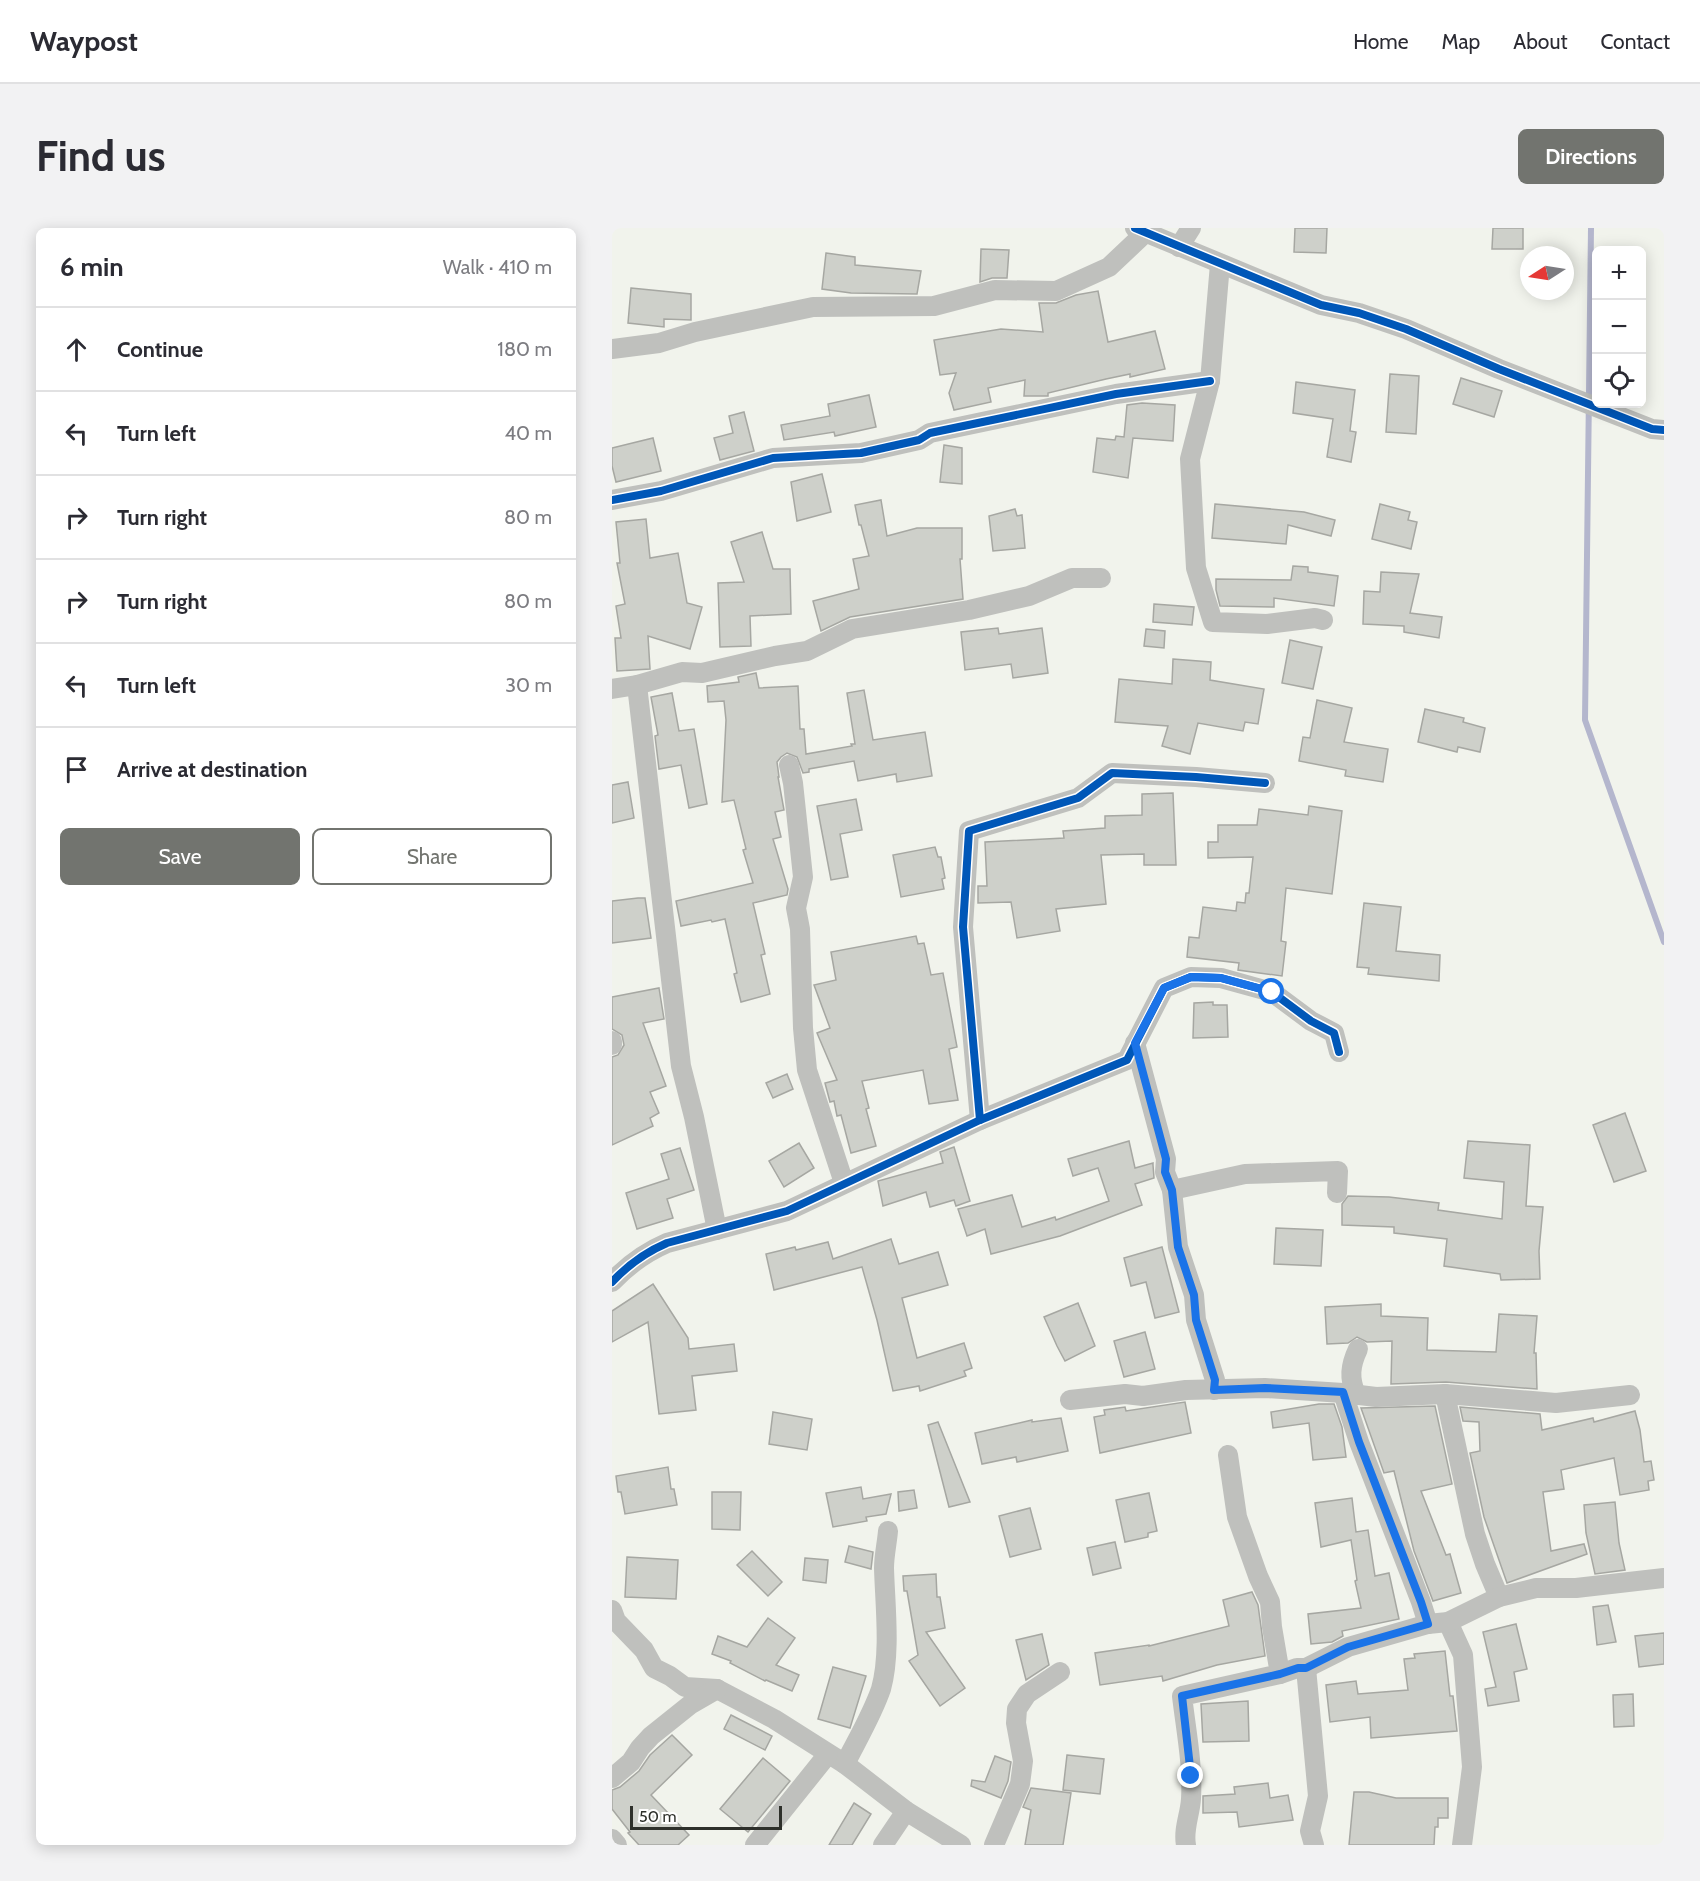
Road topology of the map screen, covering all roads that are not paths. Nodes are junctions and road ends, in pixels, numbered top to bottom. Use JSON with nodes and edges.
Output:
{"nodes":[{"id":1,"x":1191,"y":228,"type":"edge"},
{"id":2,"x":1140,"y":230,"type":"edge"},
{"id":3,"x":1179,"y":247,"type":"junction"},
{"id":4,"x":1220,"y":264,"type":"junction"},
{"id":5,"x":612,"y":349,"type":"edge"},
{"id":6,"x":1210,"y":381,"type":"junction"},
{"id":7,"x":1664,"y":430,"type":"edge"},
{"id":8,"x":612,"y":500,"type":"edge"},
{"id":9,"x":1101,"y":578,"type":"dead end"},
{"id":10,"x":1323,"y":620,"type":"dead end"},
{"id":11,"x":637,"y":684,"type":"junction"},
{"id":12,"x":612,"y":689,"type":"edge"},
{"id":13,"x":789,"y":765,"type":"dead end"},
{"id":14,"x":1265,"y":783,"type":"dead end"},
{"id":15,"x":1135,"y":1043,"type":"junction"},
{"id":16,"x":1339,"y":1052,"type":"dead end"},
{"id":17,"x":980,"y":1120,"type":"junction"},
{"id":18,"x":844,"y":1183,"type":"junction"},
{"id":19,"x":1172,"y":1190,"type":"junction"},
{"id":20,"x":1337,"y":1193,"type":"dead end"},
{"id":21,"x":717,"y":1230,"type":"junction"},
{"id":22,"x":612,"y":1282,"type":"edge"},
{"id":23,"x":1358,"y":1349,"type":"dead end"},
{"id":24,"x":1214,"y":1390,"type":"junction"},
{"id":25,"x":1350,"y":1394,"type":"junction"},
{"id":26,"x":1445,"y":1394,"type":"junction"},
{"id":27,"x":1630,"y":1395,"type":"dead end"},
{"id":28,"x":1070,"y":1400,"type":"dead end"},
{"id":29,"x":1228,"y":1455,"type":"dead end"},
{"id":30,"x":888,"y":1531,"type":"dead end"},
{"id":31,"x":1664,"y":1578,"type":"edge"},
{"id":32,"x":1499,"y":1597,"type":"junction"},
{"id":33,"x":613,"y":1618,"type":"edge"},
{"id":34,"x":1448,"y":1622,"type":"junction"},
{"id":35,"x":1428,"y":1624,"type":"junction"},
{"id":36,"x":1306,"y":1668,"type":"junction"},
{"id":37,"x":1060,"y":1672,"type":"dead end"},
{"id":38,"x":1280,"y":1674,"type":"junction"},
{"id":39,"x":717,"y":1689,"type":"junction"},
{"id":40,"x":837,"y":1759,"type":"junction"},
{"id":41,"x":612,"y":1778,"type":"edge"},
{"id":42,"x":906,"y":1811,"type":"junction"},
{"id":43,"x":612,"y":1839,"type":"edge"},
{"id":44,"x":617,"y":1845,"type":"edge"},
{"id":45,"x":755,"y":1845,"type":"edge"},
{"id":46,"x":882,"y":1845,"type":"edge"},
{"id":47,"x":961,"y":1845,"type":"edge"},
{"id":48,"x":994,"y":1845,"type":"edge"},
{"id":49,"x":1186,"y":1845,"type":"edge"},
{"id":50,"x":1314,"y":1845,"type":"edge"},
{"id":51,"x":1462,"y":1845,"type":"edge"}],
"edges":[{"from":1,"to":3,"type":"street"},
{"from":2,"to":3,"type":"street"},
{"from":2,"to":5,"type":"street"},
{"from":3,"to":4,"type":"street"},
{"from":4,"to":6,"type":"street"},
{"from":4,"to":7,"type":"street"},
{"from":6,"to":8,"type":"street"},
{"from":6,"to":10,"type":"street"},
{"from":9,"to":11,"type":"street"},
{"from":11,"to":12,"type":"street"},
{"from":11,"to":21,"type":"street"},
{"from":13,"to":18,"type":"street"},
{"from":14,"to":17,"type":"street"},
{"from":15,"to":16,"type":"street"},
{"from":15,"to":17,"type":"street"},
{"from":15,"to":19,"type":"street"},
{"from":17,"to":18,"type":"street"},
{"from":18,"to":21,"type":"street"},
{"from":19,"to":20,"type":"street"},
{"from":19,"to":24,"type":"street"},
{"from":21,"to":22,"type":"street"},
{"from":23,"to":25,"type":"street"},
{"from":24,"to":25,"type":"street"},
{"from":24,"to":28,"type":"street"},
{"from":25,"to":26,"type":"street"},
{"from":25,"to":35,"type":"street"},
{"from":26,"to":27,"type":"street"},
{"from":26,"to":32,"type":"street"},
{"from":29,"to":38,"type":"street"},
{"from":30,"to":40,"type":"street"},
{"from":31,"to":32,"type":"street"},
{"from":32,"to":34,"type":"street"},
{"from":33,"to":39,"type":"street"},
{"from":34,"to":35,"type":"street"},
{"from":34,"to":51,"type":"street"},
{"from":35,"to":36,"type":"street"},
{"from":36,"to":38,"type":"street"},
{"from":36,"to":50,"type":"street"},
{"from":37,"to":48,"type":"street"},
{"from":38,"to":49,"type":"street"},
{"from":39,"to":40,"type":"street"},
{"from":39,"to":41,"type":"street"},
{"from":40,"to":42,"type":"street"},
{"from":40,"to":45,"type":"street"},
{"from":42,"to":46,"type":"street"},
{"from":42,"to":47,"type":"street"},
{"from":43,"to":44,"type":"street"}]}
